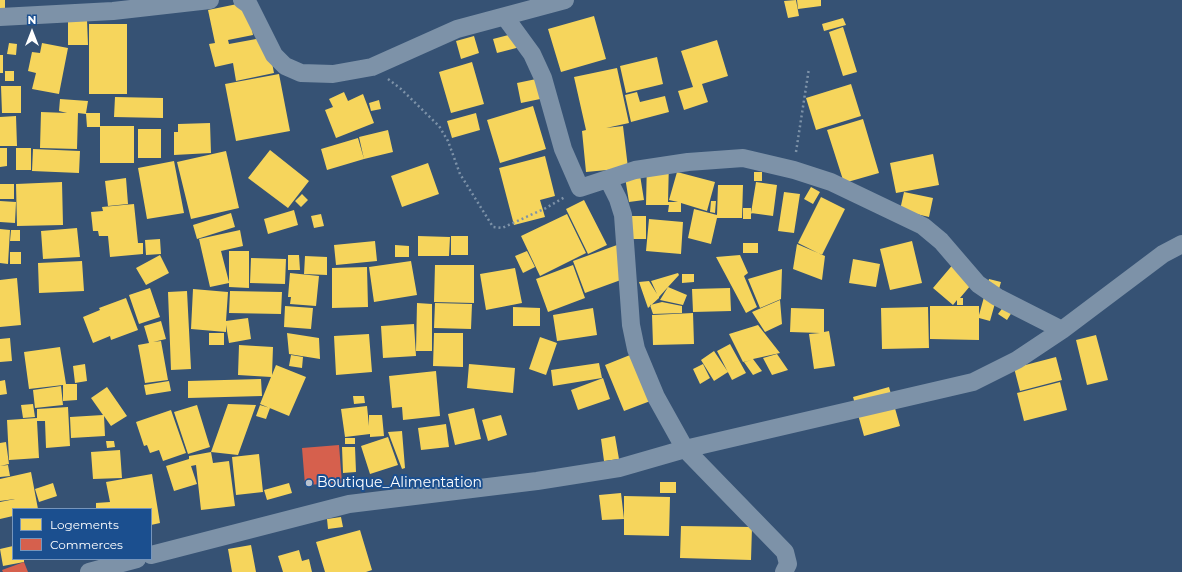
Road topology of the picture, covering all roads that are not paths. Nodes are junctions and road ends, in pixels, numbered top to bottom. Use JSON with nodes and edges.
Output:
{"nodes":[{"id":1,"x":210,"y":0,"type":"edge"},
{"id":2,"x":242,"y":0,"type":"edge"},
{"id":3,"x":565,"y":0,"type":"edge"},
{"id":4,"x":505,"y":16,"type":"junction"},
{"id":5,"x":0,"y":17,"type":"edge"},
{"id":6,"x":608,"y":179,"type":"junction"},
{"id":7,"x":1182,"y":244,"type":"edge"},
{"id":8,"x":1062,"y":330,"type":"junction"},
{"id":9,"x":685,"y":449,"type":"junction"},
{"id":10,"x":152,"y":555,"type":"edge"},
{"id":11,"x":133,"y":560,"type":"edge"},
{"id":12,"x":89,"y":572,"type":"edge"},
{"id":13,"x":784,"y":572,"type":"edge"}],
"edges":[{"from":1,"to":5,"type":"street"},
{"from":2,"to":4,"type":"street"},
{"from":3,"to":4,"type":"street"},
{"from":4,"to":6,"type":"street"},
{"from":6,"to":8,"type":"street"},
{"from":6,"to":9,"type":"street"},
{"from":7,"to":8,"type":"street"},
{"from":8,"to":9,"type":"street"},
{"from":9,"to":10,"type":"street"},
{"from":9,"to":13,"type":"street"},
{"from":11,"to":12,"type":"street"}]}
